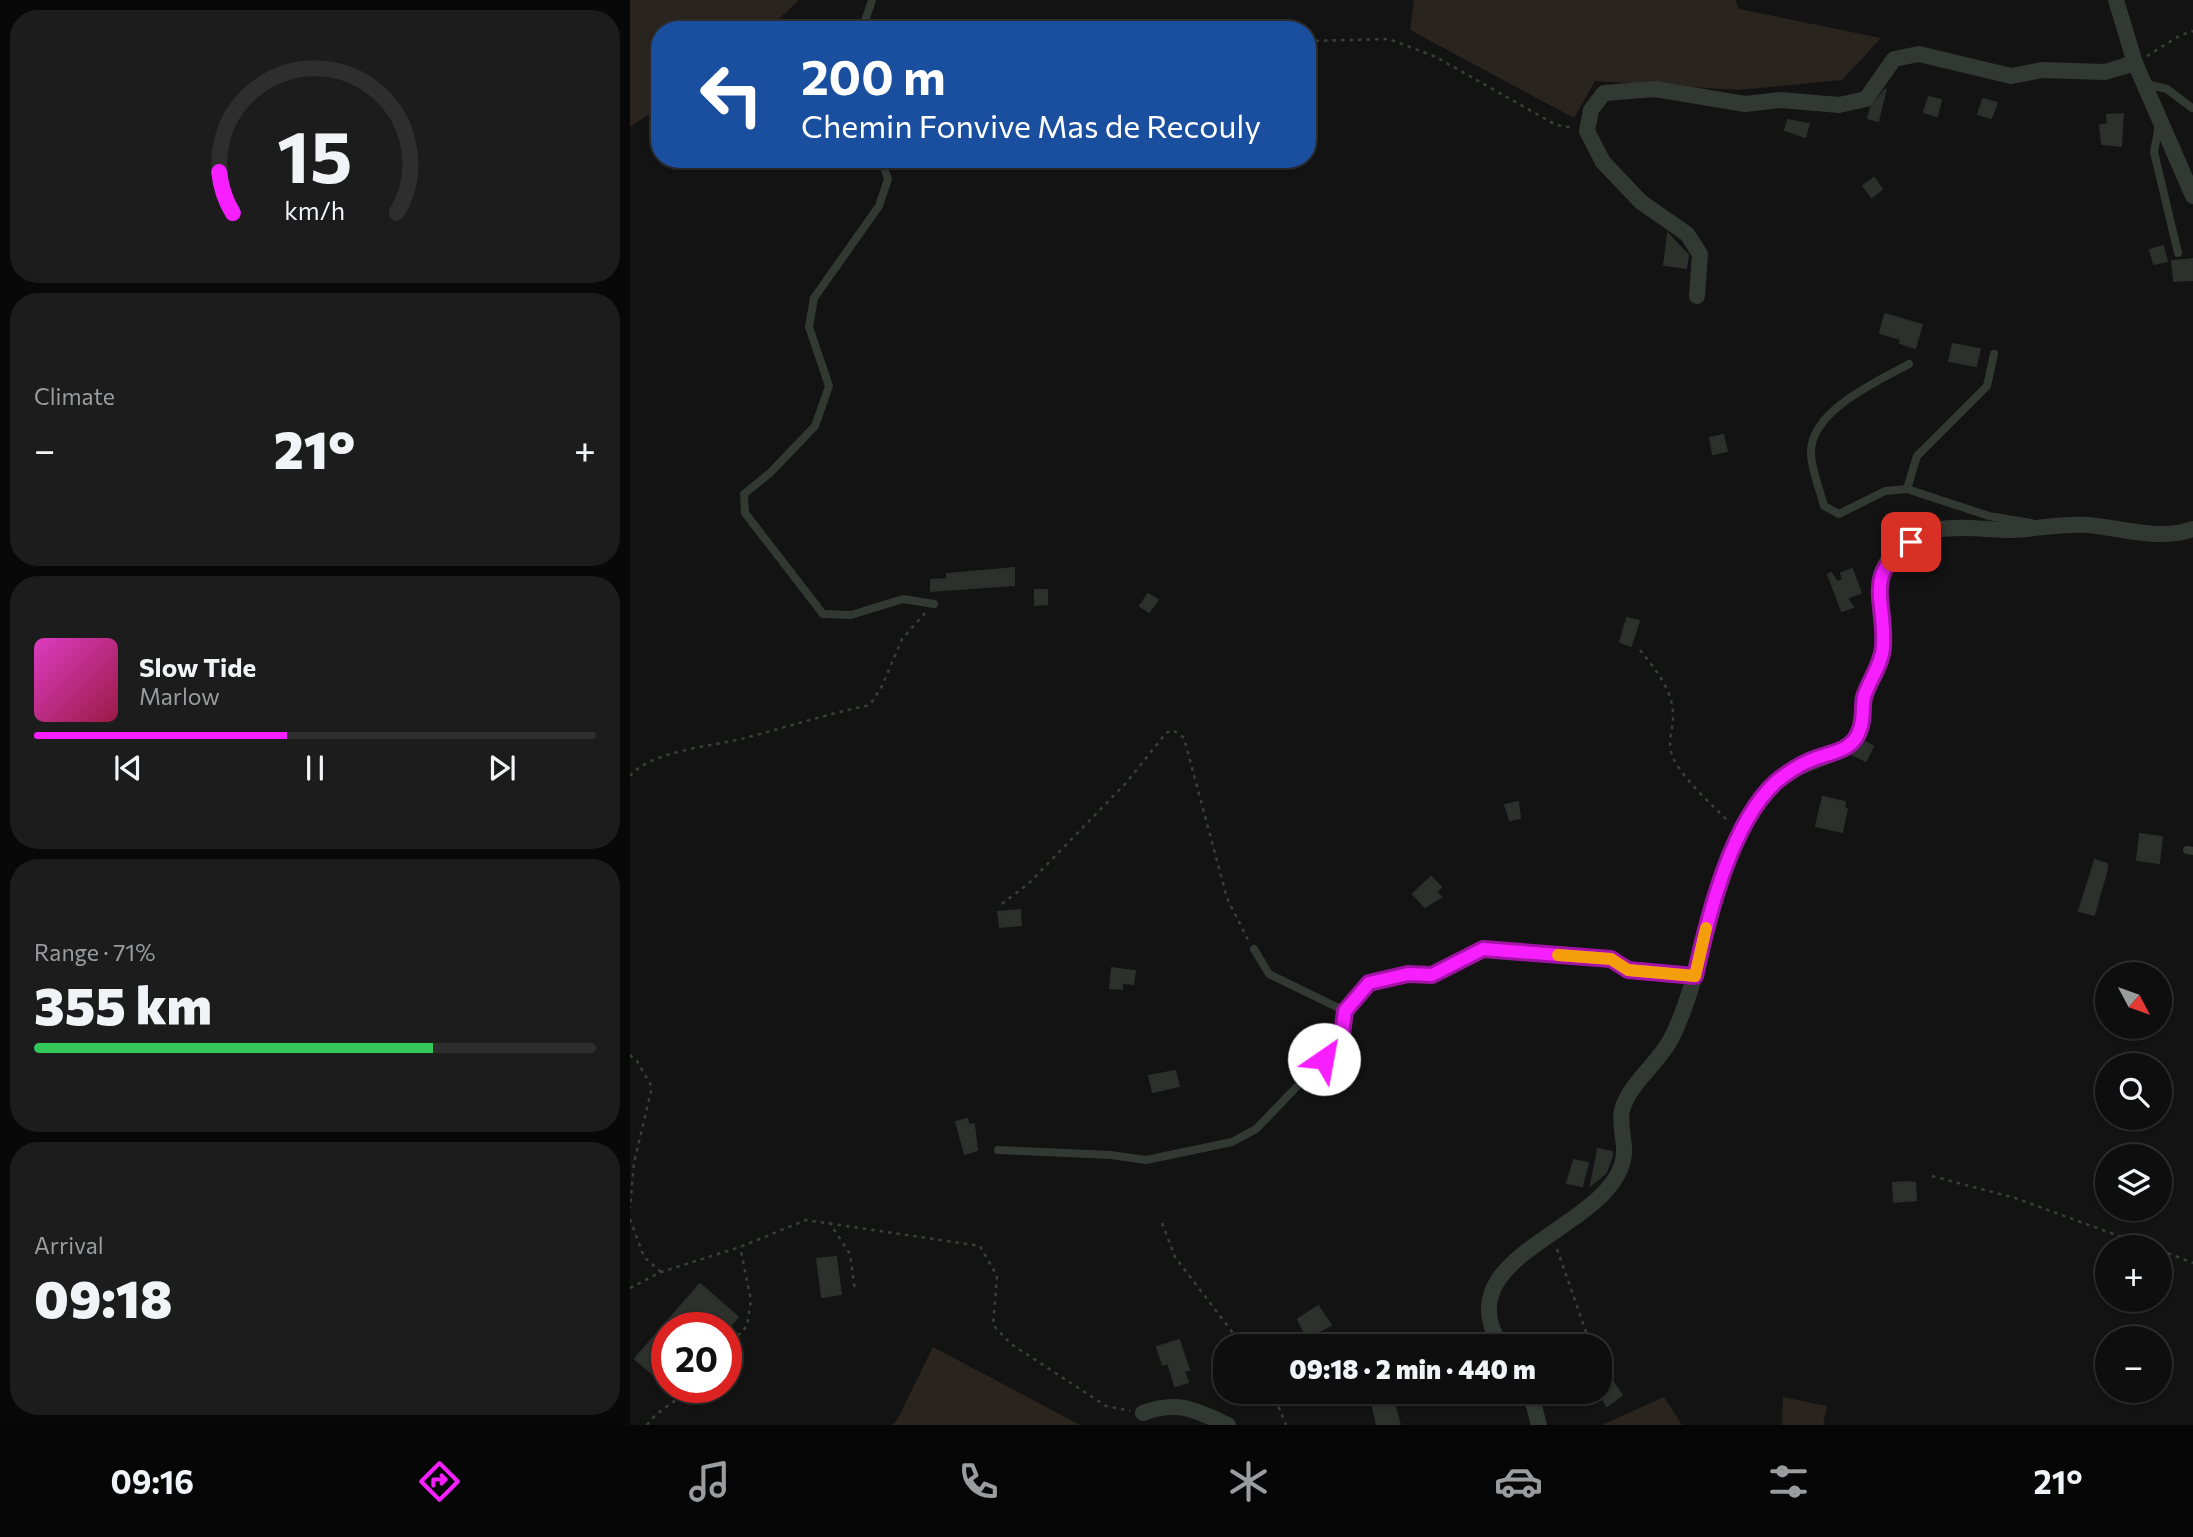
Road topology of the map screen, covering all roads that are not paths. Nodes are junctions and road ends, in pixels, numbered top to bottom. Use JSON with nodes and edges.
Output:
{"nodes":[{"id":1,"x":872,"y":0,"type":"edge"},
{"id":2,"x":2116,"y":0,"type":"edge"},
{"id":3,"x":865,"y":21,"type":"edge"},
{"id":4,"x":2135,"y":63,"type":"junction"},
{"id":5,"x":2143,"y":83,"type":"junction"},
{"id":6,"x":2192,"y":108,"type":"edge"},
{"id":7,"x":2159,"y":122,"type":"junction"},
{"id":8,"x":884,"y":168,"type":"edge"},
{"id":9,"x":2191,"y":186,"type":"edge"},
{"id":10,"x":2178,"y":253,"type":"dead end"},
{"id":11,"x":1697,"y":296,"type":"dead end"},
{"id":12,"x":1994,"y":354,"type":"dead end"},
{"id":13,"x":1909,"y":364,"type":"dead end"},
{"id":14,"x":1907,"y":489,"type":"junction"},
{"id":15,"x":2044,"y":526,"type":"junction"},
{"id":16,"x":2193,"y":529,"type":"edge"},
{"id":17,"x":934,"y":604,"type":"road end"},
{"id":18,"x":1254,"y":950,"type":"road end"},
{"id":19,"x":1695,"y":976,"type":"junction"},
{"id":20,"x":1345,"y":1011,"type":"junction"},
{"id":21,"x":998,"y":1150,"type":"dead end"},
{"id":22,"x":1495,"y":1334,"type":"edge"},
{"id":23,"x":1533,"y":1404,"type":"edge"},
{"id":24,"x":1143,"y":1413,"type":"road end"},
{"id":25,"x":1228,"y":1425,"type":"edge"},
{"id":26,"x":1539,"y":1425,"type":"edge"}],
"edges":[{"from":1,"to":3,"type":"lane"},
{"from":2,"to":4,"type":"street"},
{"from":4,"to":5,"type":"street"},
{"from":4,"to":11,"type":"street"},
{"from":5,"to":6,"type":"lane"},
{"from":5,"to":7,"type":"street"},
{"from":7,"to":9,"type":"street"},
{"from":7,"to":10,"type":"lane"},
{"from":8,"to":17,"type":"lane"},
{"from":12,"to":14,"type":"lane"},
{"from":13,"to":14,"type":"lane"},
{"from":14,"to":15,"type":"lane"},
{"from":15,"to":16,"type":"street"},
{"from":15,"to":19,"type":"street"},
{"from":18,"to":20,"type":"lane"},
{"from":19,"to":20,"type":"lane"},
{"from":19,"to":22,"type":"street"},
{"from":20,"to":21,"type":"lane"},
{"from":23,"to":26,"type":"street"},
{"from":24,"to":25,"type":"street"}]}
